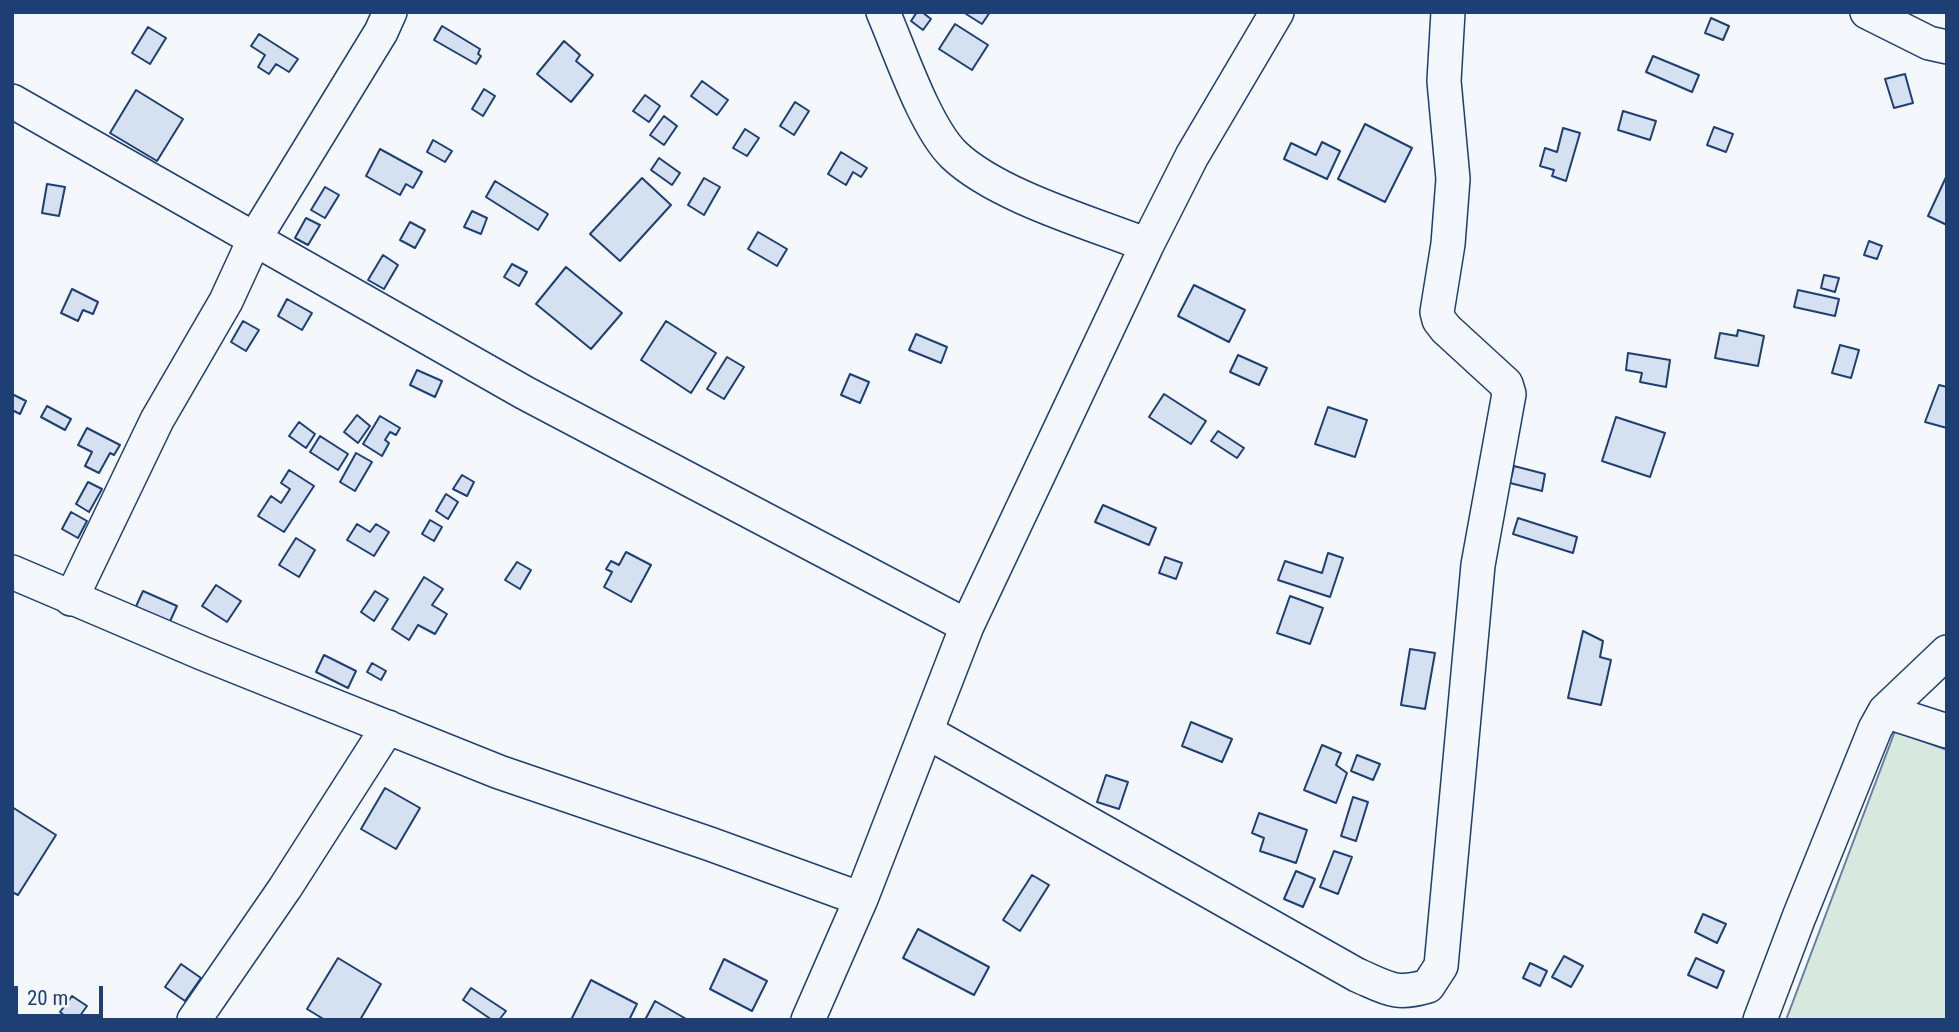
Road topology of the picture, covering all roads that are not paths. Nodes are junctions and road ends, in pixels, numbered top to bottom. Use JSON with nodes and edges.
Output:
{"nodes":[{"id":1,"x":390,"y":12,"type":"edge"},
{"id":2,"x":883,"y":12,"type":"edge"},
{"id":3,"x":1277,"y":12,"type":"edge"},
{"id":4,"x":1448,"y":12,"type":"edge"},
{"id":5,"x":1867,"y":12,"type":"edge"},
{"id":6,"x":1947,"y":47,"type":"edge"},
{"id":7,"x":12,"y":101,"type":"edge"},
{"id":8,"x":255,"y":238,"type":"junction"},
{"id":9,"x":1147,"y":245,"type":"junction"},
{"id":10,"x":12,"y":572,"type":"edge"},
{"id":11,"x":71,"y":598,"type":"junction"},
{"id":12,"x":967,"y":626,"type":"junction"},
{"id":13,"x":1947,"y":652,"type":"edge"},
{"id":14,"x":1885,"y":711,"type":"junction"},
{"id":15,"x":388,"y":727,"type":"junction"},
{"id":16,"x":1947,"y":731,"type":"edge"},
{"id":17,"x":928,"y":732,"type":"junction"},
{"id":18,"x":861,"y":899,"type":"junction"},
{"id":19,"x":194,"y":1020,"type":"edge"},
{"id":20,"x":808,"y":1020,"type":"edge"},
{"id":21,"x":1760,"y":1020,"type":"edge"}],
"edges":[{"from":1,"to":8,"type":"street"},
{"from":2,"to":9,"type":"street"},
{"from":3,"to":9,"type":"street"},
{"from":4,"to":17,"type":"street"},
{"from":5,"to":6,"type":"street"},
{"from":7,"to":8,"type":"street"},
{"from":8,"to":11,"type":"street"},
{"from":8,"to":12,"type":"street"},
{"from":9,"to":12,"type":"street"},
{"from":10,"to":11,"type":"street"},
{"from":11,"to":15,"type":"street"},
{"from":12,"to":17,"type":"street"},
{"from":13,"to":14,"type":"street"},
{"from":14,"to":16,"type":"street"},
{"from":14,"to":21,"type":"street"},
{"from":15,"to":18,"type":"street"},
{"from":15,"to":19,"type":"street"},
{"from":17,"to":18,"type":"street"},
{"from":18,"to":20,"type":"street"}]}
